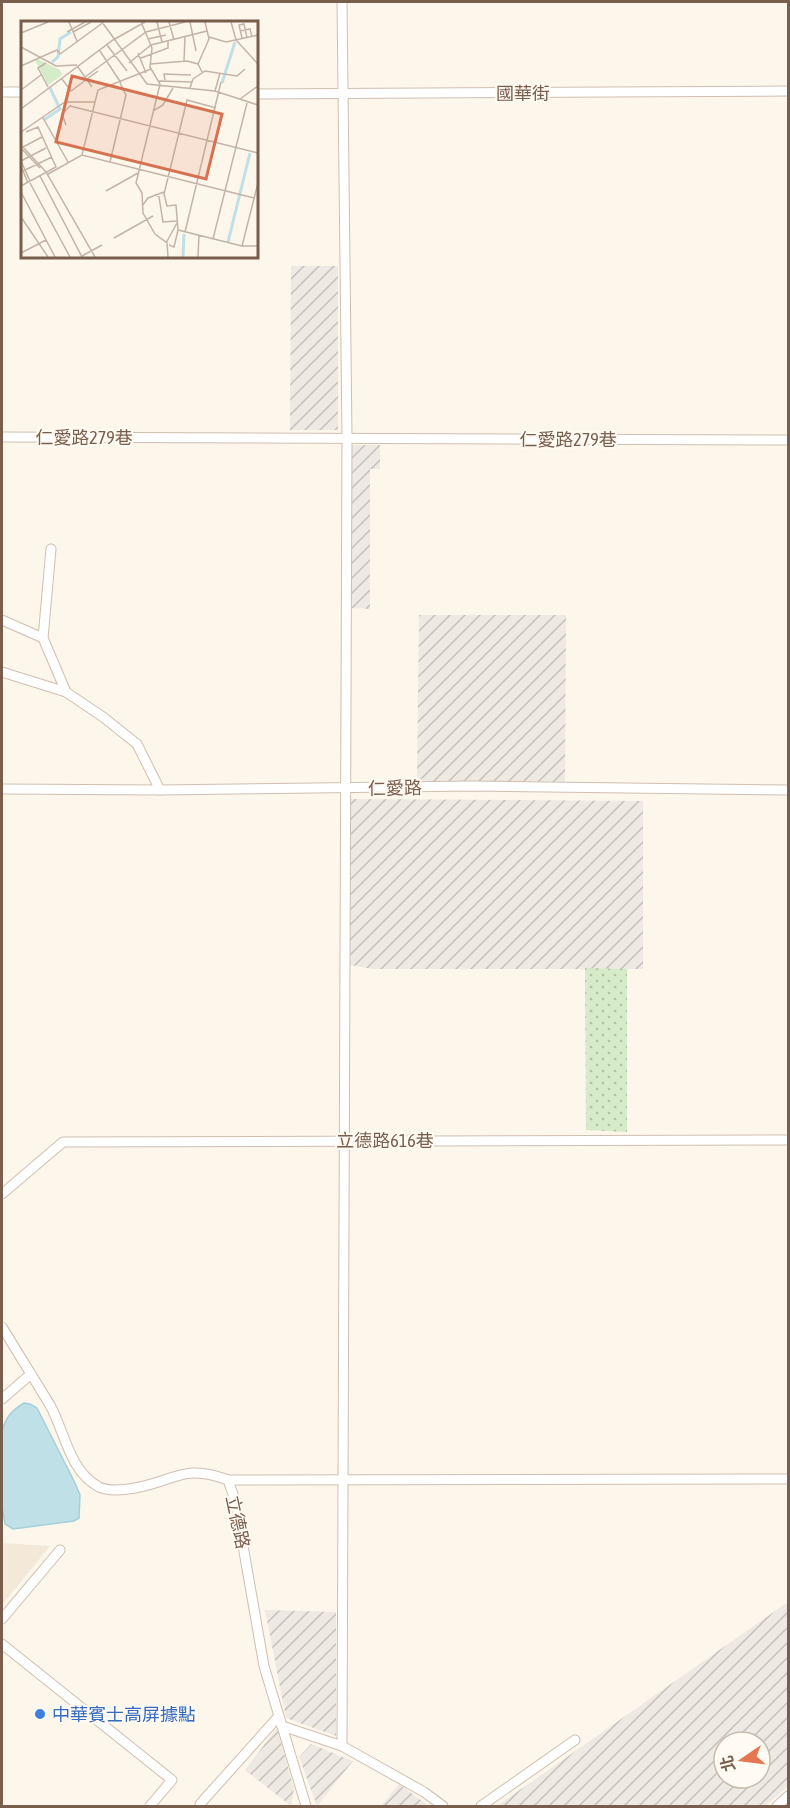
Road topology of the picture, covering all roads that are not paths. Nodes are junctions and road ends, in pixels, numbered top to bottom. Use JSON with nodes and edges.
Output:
{"nodes":[{"id":1,"x":342,"y":2,"type":"edge"},
{"id":2,"x":789,"y":91,"type":"edge"},
{"id":3,"x":2,"y":92,"type":"edge"},
{"id":4,"x":21,"y":92,"type":"edge"},
{"id":5,"x":258,"y":94,"type":"edge"},
{"id":6,"x":342,"y":94,"type":"junction"},
{"id":7,"x":2,"y":437,"type":"edge"},
{"id":8,"x":347,"y":438,"type":"junction"},
{"id":9,"x":789,"y":440,"type":"edge"},
{"id":10,"x":51,"y":549,"type":"dead end"},
{"id":11,"x":2,"y":620,"type":"edge"},
{"id":12,"x":43,"y":638,"type":"junction"},
{"id":13,"x":2,"y":672,"type":"edge"},
{"id":14,"x":66,"y":692,"type":"junction"},
{"id":15,"x":2,"y":789,"type":"edge"},
{"id":16,"x":345,"y":789,"type":"junction"},
{"id":17,"x":160,"y":790,"type":"junction"},
{"id":18,"x":789,"y":790,"type":"edge"},
{"id":19,"x":344,"y":1140,"type":"junction"},
{"id":20,"x":789,"y":1140,"type":"edge"},
{"id":21,"x":2,"y":1194,"type":"edge"},
{"id":22,"x":2,"y":1327,"type":"edge"},
{"id":23,"x":31,"y":1374,"type":"junction"},
{"id":24,"x":2,"y":1399,"type":"edge"},
{"id":25,"x":789,"y":1479,"type":"edge"},
{"id":26,"x":228,"y":1480,"type":"junction"},
{"id":27,"x":344,"y":1481,"type":"junction"},
{"id":28,"x":60,"y":1550,"type":"dead end"},
{"id":29,"x":2,"y":1619,"type":"edge"},
{"id":30,"x":2,"y":1644,"type":"edge"},
{"id":31,"x":280,"y":1721,"type":"junction"},
{"id":32,"x":575,"y":1740,"type":"dead end"},
{"id":33,"x":342,"y":1746,"type":"junction"},
{"id":34,"x":789,"y":1796,"type":"edge"},
{"id":35,"x":200,"y":1804,"type":"dead end"},
{"id":36,"x":150,"y":1806,"type":"edge"},
{"id":37,"x":306,"y":1806,"type":"edge"},
{"id":38,"x":443,"y":1806,"type":"edge"},
{"id":39,"x":481,"y":1806,"type":"edge"},
{"id":40,"x":777,"y":1806,"type":"edge"}],
"edges":[{"from":1,"to":6,"type":"street"},
{"from":2,"to":6,"type":"street","name":"國華街"},
{"from":3,"to":4,"type":"street"},
{"from":5,"to":6,"type":"street","name":"國華街"},
{"from":6,"to":8,"type":"street"},
{"from":7,"to":8,"type":"street","name":"仁愛路279巷"},
{"from":8,"to":9,"type":"street","name":"仁愛路279巷"},
{"from":8,"to":16,"type":"street"},
{"from":10,"to":12,"type":"street"},
{"from":11,"to":12,"type":"street"},
{"from":12,"to":14,"type":"street"},
{"from":13,"to":14,"type":"street"},
{"from":14,"to":17,"type":"street"},
{"from":15,"to":17,"type":"street","name":"仁愛路"},
{"from":16,"to":17,"type":"street","name":"仁愛路"},
{"from":16,"to":18,"type":"street","name":"仁愛路"},
{"from":16,"to":19,"type":"street"},
{"from":19,"to":20,"type":"street","name":"立德路616巷"},
{"from":19,"to":21,"type":"street","name":"立德路616巷"},
{"from":19,"to":27,"type":"street"},
{"from":22,"to":23,"type":"street","name":"立德路"},
{"from":23,"to":24,"type":"street"},
{"from":23,"to":26,"type":"street","name":"立德路"},
{"from":25,"to":27,"type":"street"},
{"from":26,"to":27,"type":"street"},
{"from":26,"to":31,"type":"street","name":"立德路"},
{"from":27,"to":33,"type":"street"},
{"from":28,"to":29,"type":"street"},
{"from":30,"to":36,"type":"street"},
{"from":31,"to":33,"type":"street"},
{"from":31,"to":35,"type":"street"},
{"from":31,"to":37,"type":"street","name":"立德路"},
{"from":32,"to":39,"type":"street"},
{"from":33,"to":38,"type":"street"},
{"from":34,"to":40,"type":"street"}]}
